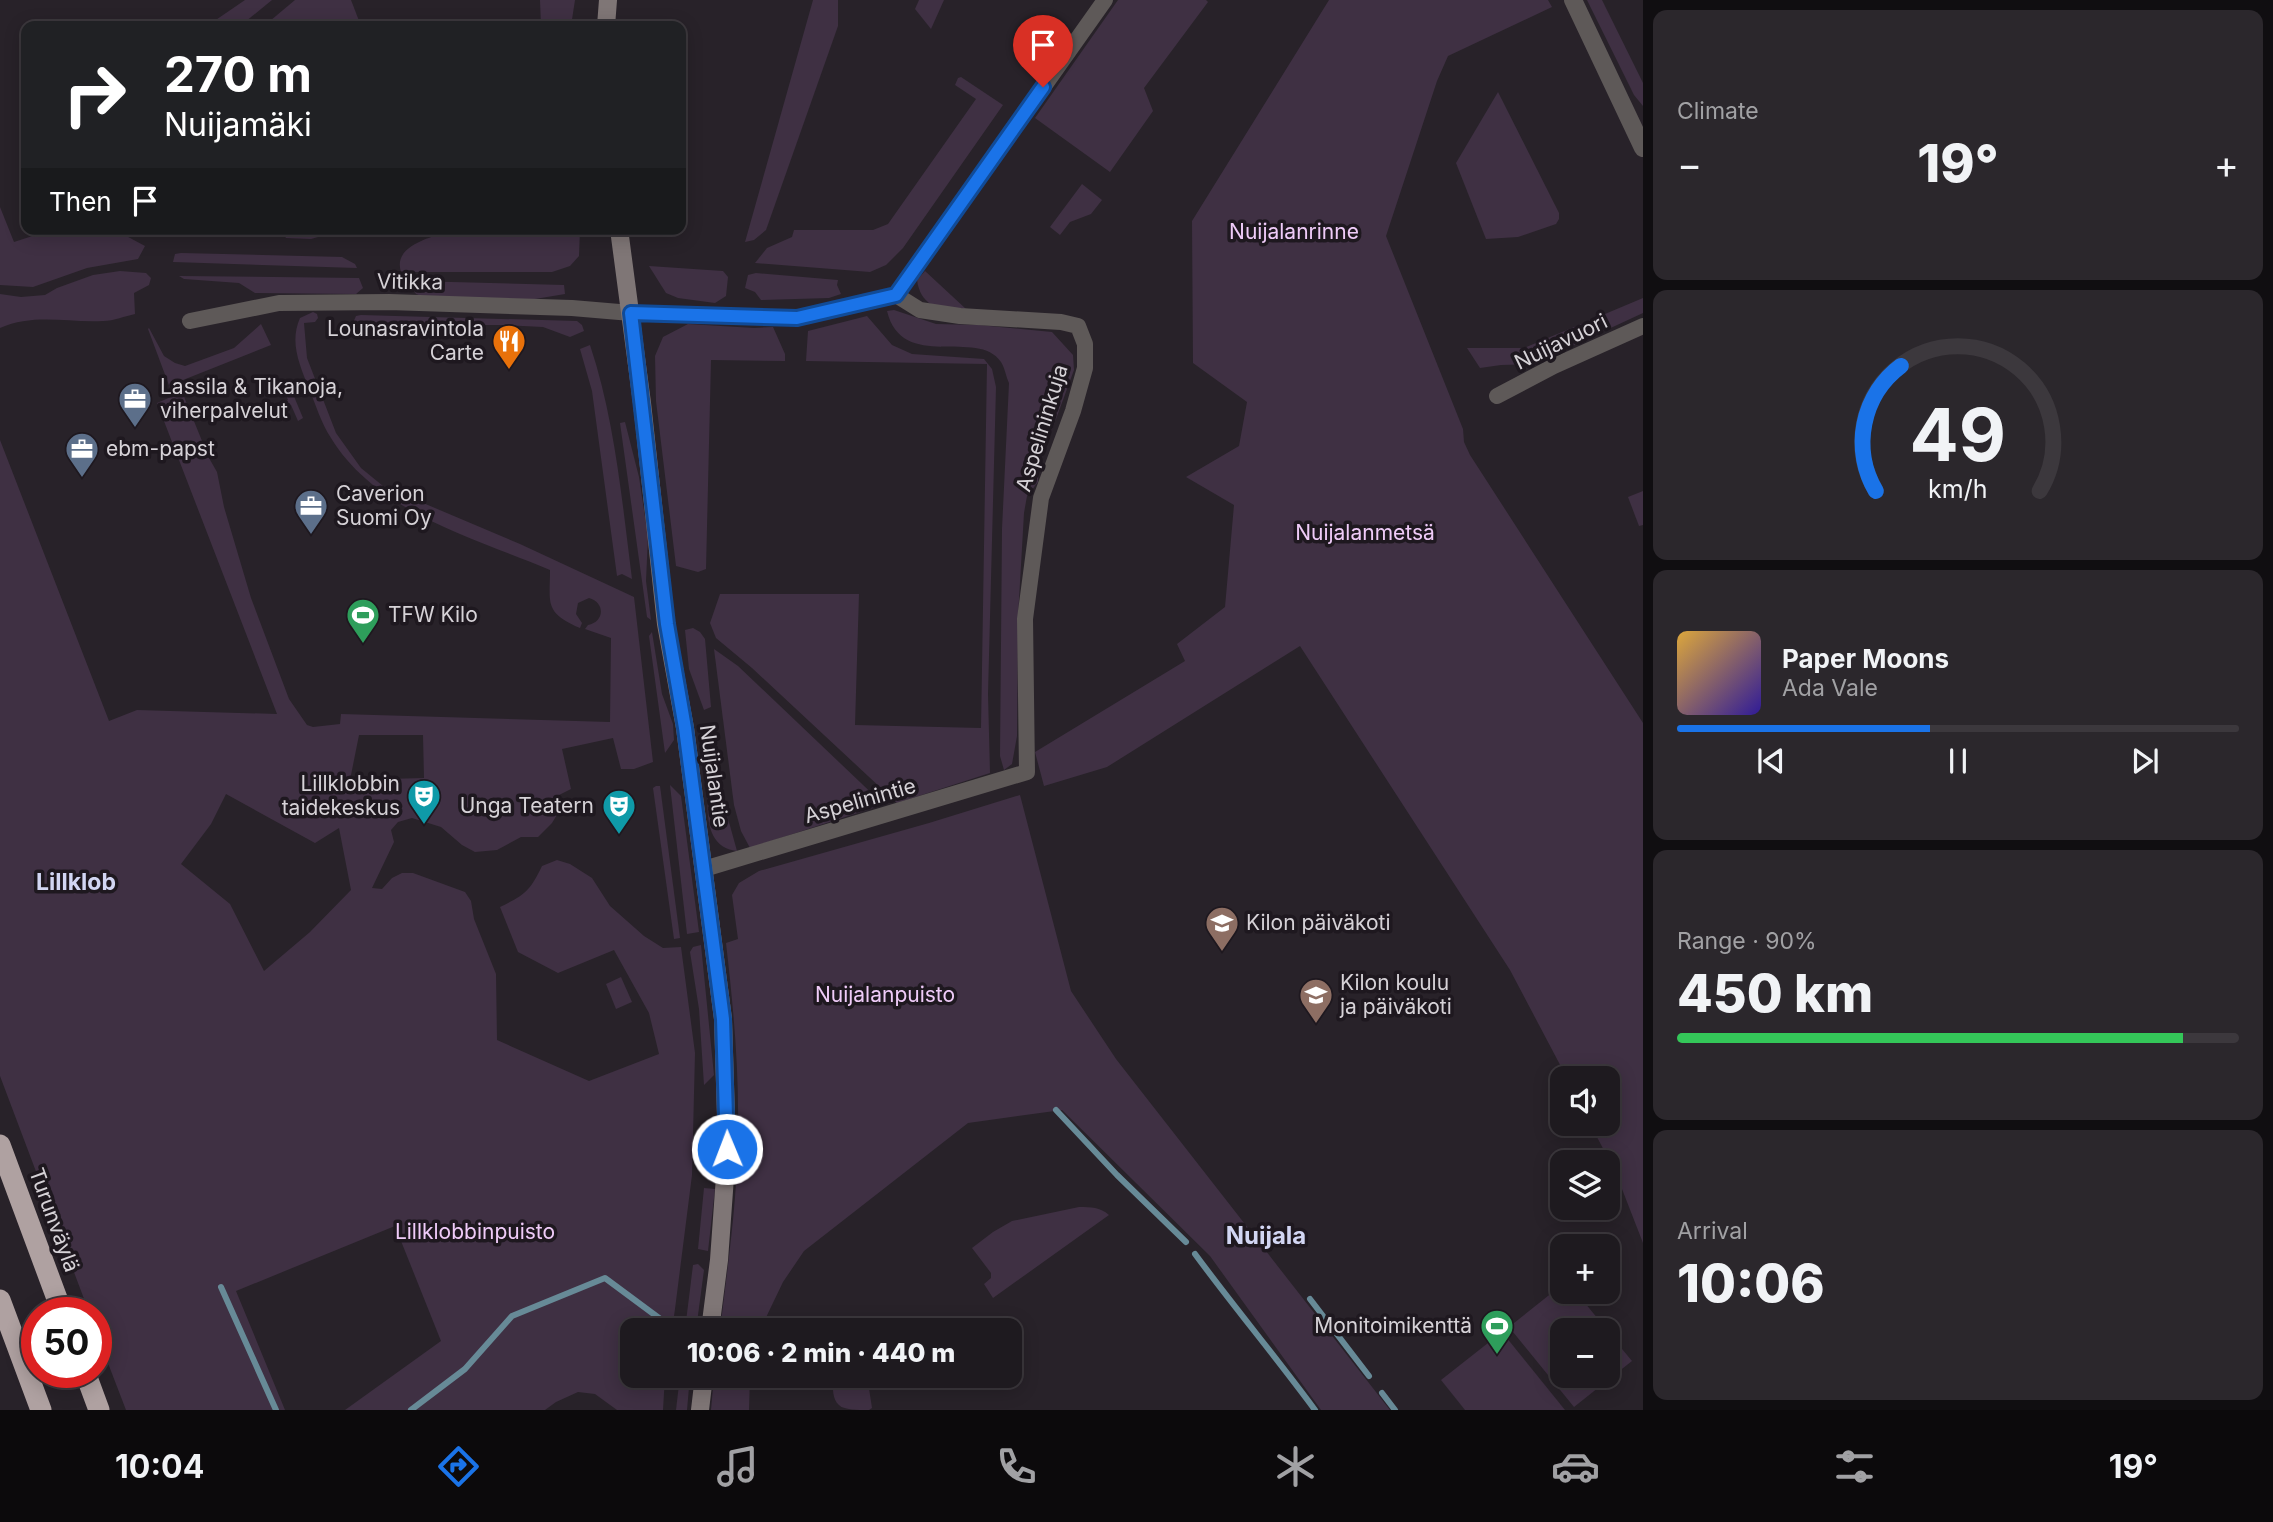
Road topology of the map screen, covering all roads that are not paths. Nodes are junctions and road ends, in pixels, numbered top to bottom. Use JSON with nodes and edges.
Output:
{"nodes":[{"id":1,"x":608,"y":0,"type":"edge"},
{"id":2,"x":1105,"y":0,"type":"edge"},
{"id":3,"x":1573,"y":0,"type":"edge"},
{"id":4,"x":606,"y":21,"type":"edge"},
{"id":5,"x":1643,"y":148,"type":"edge"},
{"id":6,"x":620,"y":235,"type":"edge"},
{"id":7,"x":896,"y":295,"type":"junction"},
{"id":8,"x":631,"y":313,"type":"junction"},
{"id":9,"x":190,"y":321,"type":"dead end"},
{"id":10,"x":1643,"y":326,"type":"edge"},
{"id":11,"x":1497,"y":396,"type":"dead end"},
{"id":12,"x":1027,"y":772,"type":"joint"},
{"id":13,"x":704,"y":869,"type":"junction"},
{"id":14,"x":0,"y":1145,"type":"edge"},
{"id":15,"x":56,"y":1297,"type":"edge"},
{"id":16,"x":0,"y":1300,"type":"edge"},
{"id":17,"x":712,"y":1318,"type":"edge"},
{"id":18,"x":91,"y":1388,"type":"edge"},
{"id":19,"x":702,"y":1388,"type":"edge"},
{"id":20,"x":41,"y":1410,"type":"edge"},
{"id":21,"x":99,"y":1410,"type":"edge"},
{"id":22,"x":699,"y":1410,"type":"edge"}],
"edges":[{"from":1,"to":4,"type":"main road"},
{"from":2,"to":7,"type":"street"},
{"from":3,"to":5,"type":"street"},
{"from":6,"to":8,"type":"main road","name":"Nuijalantie"},
{"from":7,"to":8,"type":"street","name":"Vitikka"},
{"from":7,"to":12,"type":"street","name":"Aspelininkuja"},
{"from":8,"to":9,"type":"street","name":"Vitikka"},
{"from":8,"to":13,"type":"main road","name":"Nuijalantie"},
{"from":10,"to":11,"type":"street","name":"Nuijavuori"},
{"from":12,"to":13,"type":"street","name":"Aspelinintie"},
{"from":13,"to":17,"type":"main road","name":"Nuijalantie"},
{"from":14,"to":15,"type":"highway","name":"Turunväylä"},
{"from":16,"to":20,"type":"highway"},
{"from":18,"to":21,"type":"highway"},
{"from":19,"to":22,"type":"main road"}]}
